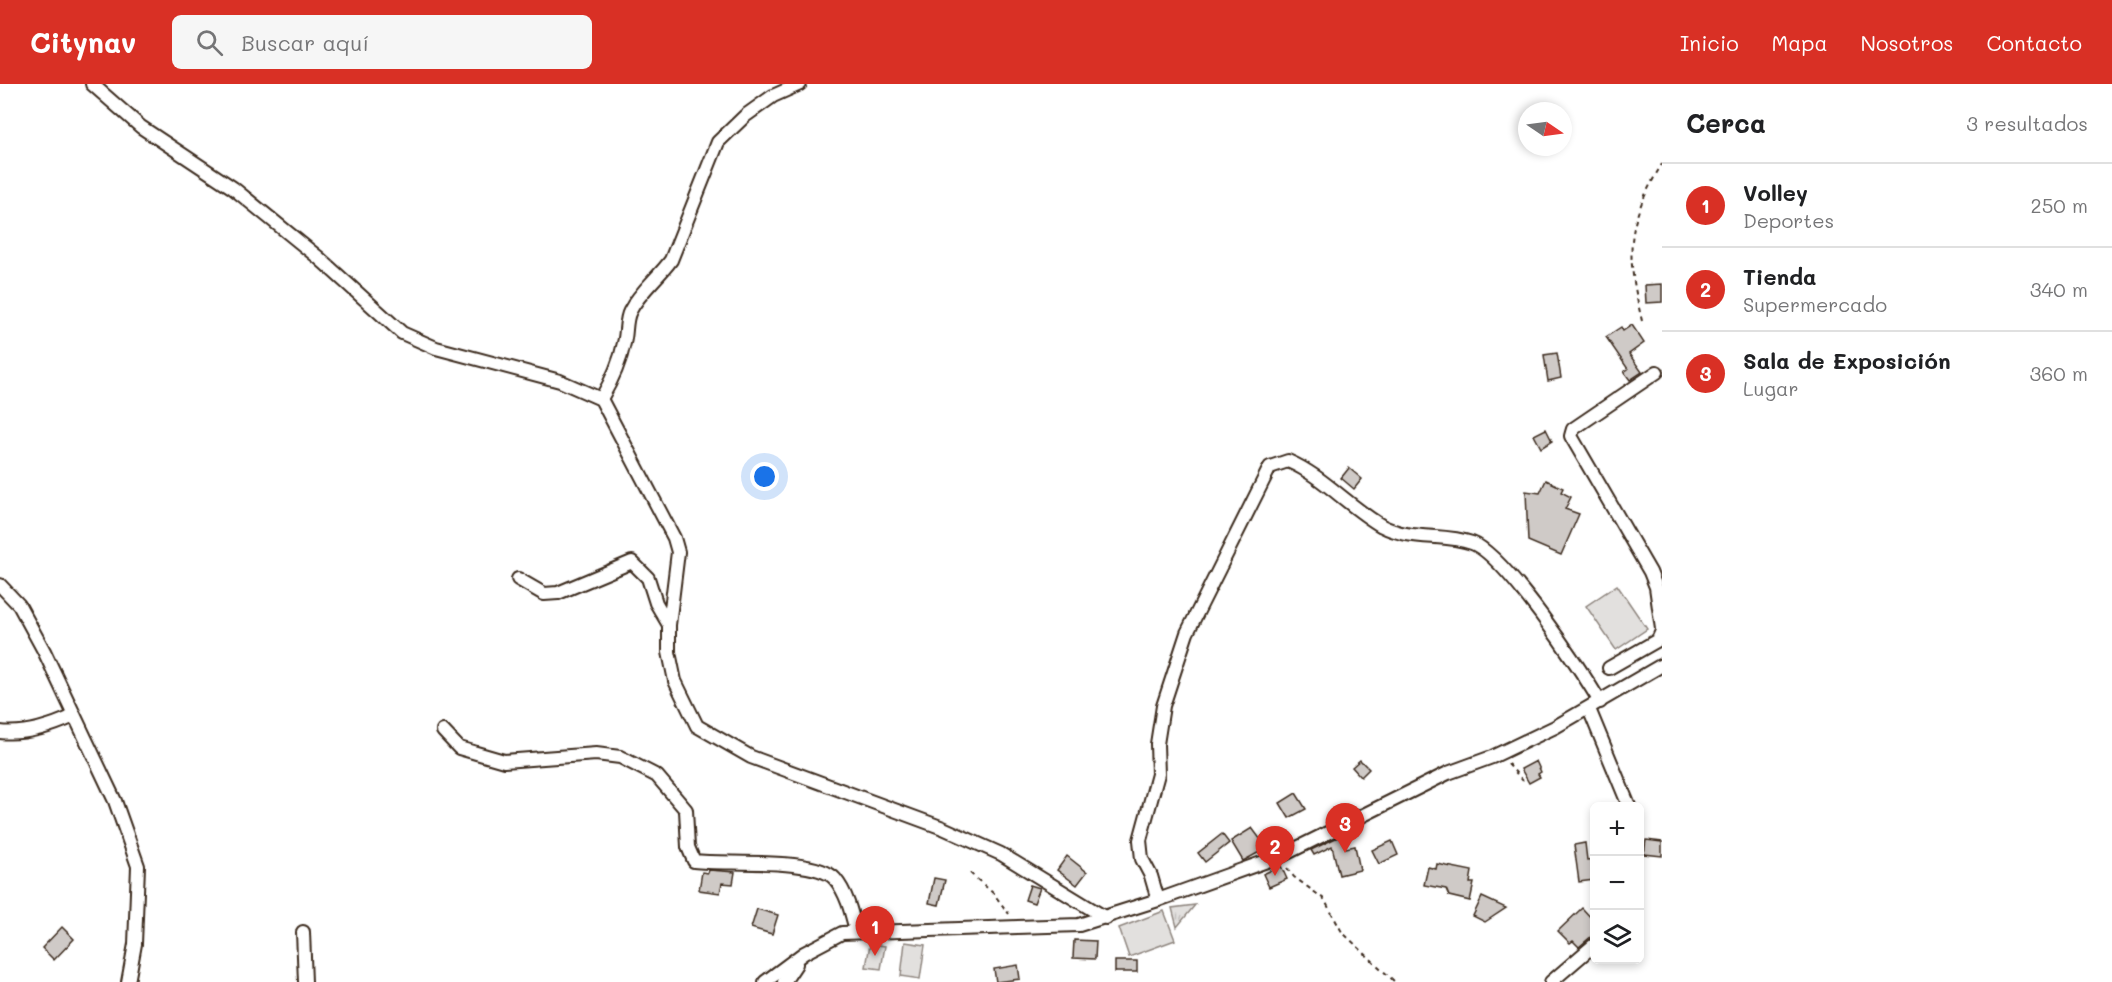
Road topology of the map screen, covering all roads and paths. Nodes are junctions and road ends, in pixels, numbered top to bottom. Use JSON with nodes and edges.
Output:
{"nodes":[{"id":1,"x":92,"y":84,"type":"edge"},
{"id":2,"x":800,"y":84,"type":"edge"},
{"id":3,"x":1662,"y":164,"type":"edge"},
{"id":4,"x":1642,"y":321,"type":"dead end"},
{"id":5,"x":1657,"y":372,"type":"dead end"},
{"id":6,"x":601,"y":399,"type":"junction"},
{"id":7,"x":518,"y":579,"type":"dead end"},
{"id":8,"x":0,"y":585,"type":"edge"},
{"id":9,"x":669,"y":625,"type":"junction"},
{"id":10,"x":1662,"y":630,"type":"edge"},
{"id":11,"x":1662,"y":665,"type":"edge"},
{"id":12,"x":1609,"y":668,"type":"dead end"},
{"id":13,"x":1600,"y":702,"type":"junction"},
{"id":14,"x":1589,"y":709,"type":"junction"},
{"id":15,"x":75,"y":716,"type":"junction"},
{"id":16,"x":443,"y":731,"type":"dead end"},
{"id":17,"x":0,"y":732,"type":"edge"},
{"id":18,"x":1492,"y":757,"type":"junction"},
{"id":19,"x":1524,"y":782,"type":"dead end"},
{"id":20,"x":1627,"y":802,"type":"edge"},
{"id":21,"x":1281,"y":855,"type":"junction"},
{"id":22,"x":970,"y":873,"type":"dead end"},
{"id":23,"x":1158,"y":900,"type":"junction"},
{"id":24,"x":1106,"y":918,"type":"junction"},
{"id":25,"x":1014,"y":928,"type":"junction"},
{"id":26,"x":303,"y":932,"type":"dead end"},
{"id":27,"x":856,"y":932,"type":"junction"},
{"id":28,"x":1590,"y":948,"type":"edge"},
{"id":29,"x":804,"y":953,"type":"junction"},
{"id":30,"x":128,"y":982,"type":"edge"},
{"id":31,"x":305,"y":982,"type":"edge"},
{"id":32,"x":765,"y":982,"type":"edge"},
{"id":33,"x":784,"y":982,"type":"edge"},
{"id":34,"x":1395,"y":982,"type":"edge"},
{"id":35,"x":1551,"y":982,"type":"edge"}],
"edges":[{"from":1,"to":6,"type":"street"},
{"from":2,"to":6,"type":"street"},
{"from":3,"to":4,"type":"path"},
{"from":5,"to":10,"type":"street"},
{"from":6,"to":9,"type":"street"},
{"from":7,"to":9,"type":"street"},
{"from":8,"to":15,"type":"street"},
{"from":9,"to":24,"type":"street"},
{"from":10,"to":12,"type":"street"},
{"from":11,"to":13,"type":"street"},
{"from":13,"to":14,"type":"street"},
{"from":13,"to":23,"type":"street"},
{"from":14,"to":18,"type":"street"},
{"from":14,"to":20,"type":"street"},
{"from":15,"to":17,"type":"street"},
{"from":15,"to":30,"type":"street"},
{"from":16,"to":27,"type":"street"},
{"from":18,"to":19,"type":"path"},
{"from":18,"to":21,"type":"street"},
{"from":21,"to":23,"type":"street"},
{"from":21,"to":34,"type":"path"},
{"from":22,"to":25,"type":"path"},
{"from":23,"to":24,"type":"street"},
{"from":24,"to":25,"type":"street"},
{"from":25,"to":27,"type":"street"},
{"from":26,"to":31,"type":"street"},
{"from":27,"to":29,"type":"street"},
{"from":28,"to":35,"type":"street"},
{"from":29,"to":32,"type":"street"},
{"from":29,"to":33,"type":"street"}]}
